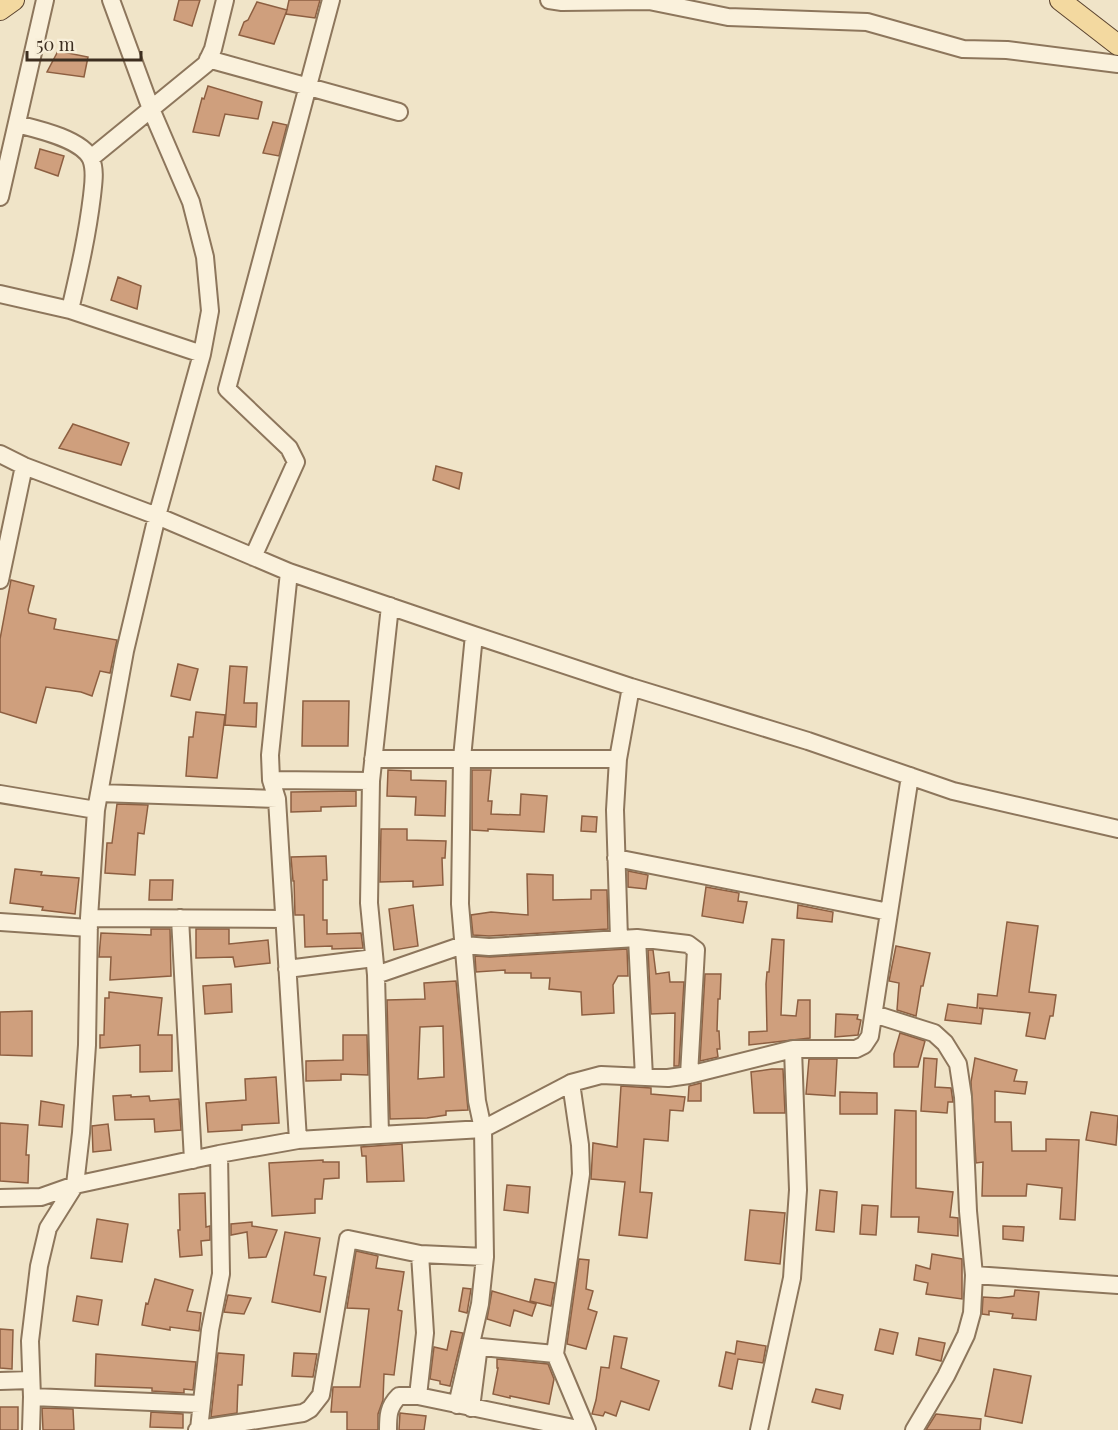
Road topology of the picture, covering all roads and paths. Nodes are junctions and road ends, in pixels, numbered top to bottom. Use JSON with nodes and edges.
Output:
{"nodes":[{"id":1,"x":14,"y":0,"type":"edge"},
{"id":2,"x":45,"y":0,"type":"edge"},
{"id":3,"x":111,"y":0,"type":"edge"},
{"id":4,"x":225,"y":0,"type":"edge"},
{"id":5,"x":331,"y":0,"type":"edge"},
{"id":6,"x":549,"y":0,"type":"edge"},
{"id":7,"x":1060,"y":0,"type":"edge"},
{"id":8,"x":0,"y":10,"type":"edge"},
{"id":9,"x":1118,"y":45,"type":"edge"},
{"id":10,"x":208,"y":59,"type":"junction"},
{"id":11,"x":1118,"y":64,"type":"edge"},
{"id":12,"x":307,"y":86,"type":"junction"},
{"id":13,"x":151,"y":109,"type":"junction"},
{"id":14,"x":399,"y":112,"type":"dead end"},
{"id":15,"x":17,"y":124,"type":"junction"},
{"id":16,"x":91,"y":158,"type":"junction"},
{"id":17,"x":0,"y":197,"type":"edge"},
{"id":18,"x":0,"y":294,"type":"edge"},
{"id":19,"x":70,"y":310,"type":"junction"},
{"id":20,"x":202,"y":354,"type":"junction"},
{"id":21,"x":0,"y":454,"type":"edge"},
{"id":22,"x":24,"y":466,"type":"junction"},
{"id":23,"x":157,"y":516,"type":"junction"},
{"id":24,"x":252,"y":557,"type":"junction"},
{"id":25,"x":289,"y":572,"type":"junction"},
{"id":26,"x":0,"y":580,"type":"edge"},
{"id":27,"x":390,"y":606,"type":"junction"},
{"id":28,"x":474,"y":635,"type":"junction"},
{"id":29,"x":631,"y":687,"type":"junction"},
{"id":30,"x":462,"y":758,"type":"junction"},
{"id":31,"x":373,"y":759,"type":"junction"},
{"id":32,"x":618,"y":759,"type":"junction"},
{"id":33,"x":910,"y":776,"type":"junction"},
{"id":34,"x":271,"y":780,"type":"junction"},
{"id":35,"x":371,"y":782,"type":"junction"},
{"id":36,"x":99,"y":793,"type":"junction"},
{"id":37,"x":0,"y":794,"type":"edge"},
{"id":38,"x":277,"y":799,"type":"junction"},
{"id":39,"x":96,"y":810,"type":"junction"},
{"id":40,"x":1118,"y":829,"type":"edge"},
{"id":41,"x":615,"y":858,"type":"junction"},
{"id":42,"x":889,"y":912,"type":"junction"},
{"id":43,"x":180,"y":918,"type":"junction"},
{"id":44,"x":284,"y":919,"type":"junction"},
{"id":45,"x":0,"y":922,"type":"edge"},
{"id":46,"x":89,"y":923,"type":"junction"},
{"id":47,"x":637,"y":938,"type":"junction"},
{"id":48,"x":619,"y":939,"type":"junction"},
{"id":49,"x":463,"y":945,"type":"junction"},
{"id":50,"x":374,"y":957,"type":"junction"},
{"id":51,"x":287,"y":969,"type":"junction"},
{"id":52,"x":376,"y":975,"type":"junction"},
{"id":53,"x":874,"y":1014,"type":"junction"},
{"id":54,"x":793,"y":1049,"type":"junction"},
{"id":55,"x":689,"y":1075,"type":"junction"},
{"id":56,"x":644,"y":1077,"type":"junction"},
{"id":57,"x":571,"y":1083,"type":"junction"},
{"id":58,"x":483,"y":1129,"type":"junction"},
{"id":59,"x":380,"y":1136,"type":"junction"},
{"id":60,"x":298,"y":1140,"type":"junction"},
{"id":61,"x":219,"y":1154,"type":"junction"},
{"id":62,"x":193,"y":1160,"type":"junction"},
{"id":63,"x":75,"y":1185,"type":"junction"},
{"id":64,"x":0,"y":1198,"type":"edge"},
{"id":65,"x":420,"y":1254,"type":"junction"},
{"id":66,"x":485,"y":1257,"type":"junction"},
{"id":67,"x":974,"y":1275,"type":"junction"},
{"id":68,"x":1118,"y":1285,"type":"edge"},
{"id":69,"x":555,"y":1354,"type":"junction"},
{"id":70,"x":0,"y":1381,"type":"edge"},
{"id":71,"x":32,"y":1388,"type":"junction"},
{"id":72,"x":418,"y":1396,"type":"junction"},
{"id":73,"x":201,"y":1404,"type":"junction"},
{"id":74,"x":464,"y":1406,"type":"junction"},
{"id":75,"x":31,"y":1430,"type":"edge"},
{"id":76,"x":198,"y":1430,"type":"edge"},
{"id":77,"x":388,"y":1430,"type":"edge"},
{"id":78,"x":585,"y":1430,"type":"edge"},
{"id":79,"x":759,"y":1430,"type":"edge"},
{"id":80,"x":914,"y":1430,"type":"edge"}],
"edges":[{"from":1,"to":8,"type":"main road"},
{"from":2,"to":15,"type":"street"},
{"from":3,"to":13,"type":"street"},
{"from":4,"to":10,"type":"street"},
{"from":5,"to":12,"type":"street"},
{"from":6,"to":11,"type":"street"},
{"from":7,"to":9,"type":"main road"},
{"from":10,"to":12,"type":"street"},
{"from":10,"to":13,"type":"street"},
{"from":12,"to":14,"type":"street"},
{"from":12,"to":24,"type":"street"},
{"from":13,"to":16,"type":"street"},
{"from":13,"to":20,"type":"street"},
{"from":15,"to":16,"type":"street"},
{"from":15,"to":17,"type":"street"},
{"from":16,"to":19,"type":"street"},
{"from":18,"to":19,"type":"street"},
{"from":19,"to":20,"type":"street"},
{"from":20,"to":23,"type":"street"},
{"from":21,"to":22,"type":"street"},
{"from":22,"to":23,"type":"street"},
{"from":22,"to":26,"type":"street"},
{"from":23,"to":24,"type":"street"},
{"from":23,"to":36,"type":"street"},
{"from":24,"to":25,"type":"street"},
{"from":25,"to":27,"type":"street"},
{"from":25,"to":34,"type":"street"},
{"from":27,"to":28,"type":"street"},
{"from":27,"to":31,"type":"street"},
{"from":28,"to":29,"type":"street"},
{"from":28,"to":30,"type":"street"},
{"from":29,"to":32,"type":"street"},
{"from":29,"to":33,"type":"street"},
{"from":30,"to":31,"type":"street"},
{"from":30,"to":32,"type":"street"},
{"from":30,"to":49,"type":"street"},
{"from":31,"to":35,"type":"street"},
{"from":32,"to":41,"type":"street"},
{"from":33,"to":40,"type":"street"},
{"from":33,"to":42,"type":"street"},
{"from":34,"to":35,"type":"street"},
{"from":34,"to":38,"type":"street"},
{"from":35,"to":50,"type":"street"},
{"from":36,"to":38,"type":"street"},
{"from":36,"to":39,"type":"street"},
{"from":37,"to":39,"type":"street"},
{"from":38,"to":44,"type":"street"},
{"from":39,"to":46,"type":"street"},
{"from":41,"to":42,"type":"street"},
{"from":41,"to":48,"type":"street"},
{"from":42,"to":53,"type":"street"},
{"from":43,"to":44,"type":"street"},
{"from":43,"to":46,"type":"street"},
{"from":43,"to":62,"type":"street"},
{"from":44,"to":51,"type":"street"},
{"from":45,"to":46,"type":"street"},
{"from":46,"to":63,"type":"street"},
{"from":47,"to":48,"type":"street"},
{"from":47,"to":55,"type":"street"},
{"from":47,"to":56,"type":"street"},
{"from":48,"to":49,"type":"street"},
{"from":49,"to":52,"type":"street"},
{"from":49,"to":58,"type":"street"},
{"from":50,"to":51,"type":"street"},
{"from":50,"to":52,"type":"street"},
{"from":51,"to":60,"type":"street"},
{"from":52,"to":59,"type":"street"},
{"from":53,"to":54,"type":"street"},
{"from":53,"to":67,"type":"street"},
{"from":54,"to":55,"type":"street"},
{"from":54,"to":79,"type":"street"},
{"from":55,"to":56,"type":"street"},
{"from":56,"to":57,"type":"street"},
{"from":57,"to":58,"type":"street"},
{"from":57,"to":69,"type":"street"},
{"from":58,"to":59,"type":"street"},
{"from":58,"to":66,"type":"street"},
{"from":59,"to":60,"type":"street"},
{"from":60,"to":61,"type":"street"},
{"from":61,"to":62,"type":"street"},
{"from":61,"to":73,"type":"street"},
{"from":62,"to":63,"type":"street"},
{"from":63,"to":64,"type":"street"},
{"from":63,"to":71,"type":"street"},
{"from":65,"to":66,"type":"street"},
{"from":65,"to":72,"type":"street"},
{"from":65,"to":76,"type":"street"},
{"from":66,"to":74,"type":"street"},
{"from":67,"to":68,"type":"street"},
{"from":67,"to":80,"type":"street"},
{"from":69,"to":74,"type":"street"},
{"from":69,"to":78,"type":"street"},
{"from":70,"to":71,"type":"street"},
{"from":71,"to":73,"type":"street"},
{"from":71,"to":75,"type":"street"},
{"from":72,"to":74,"type":"street"},
{"from":72,"to":77,"type":"street"},
{"from":73,"to":76,"type":"street"},
{"from":74,"to":78,"type":"street"}]}
